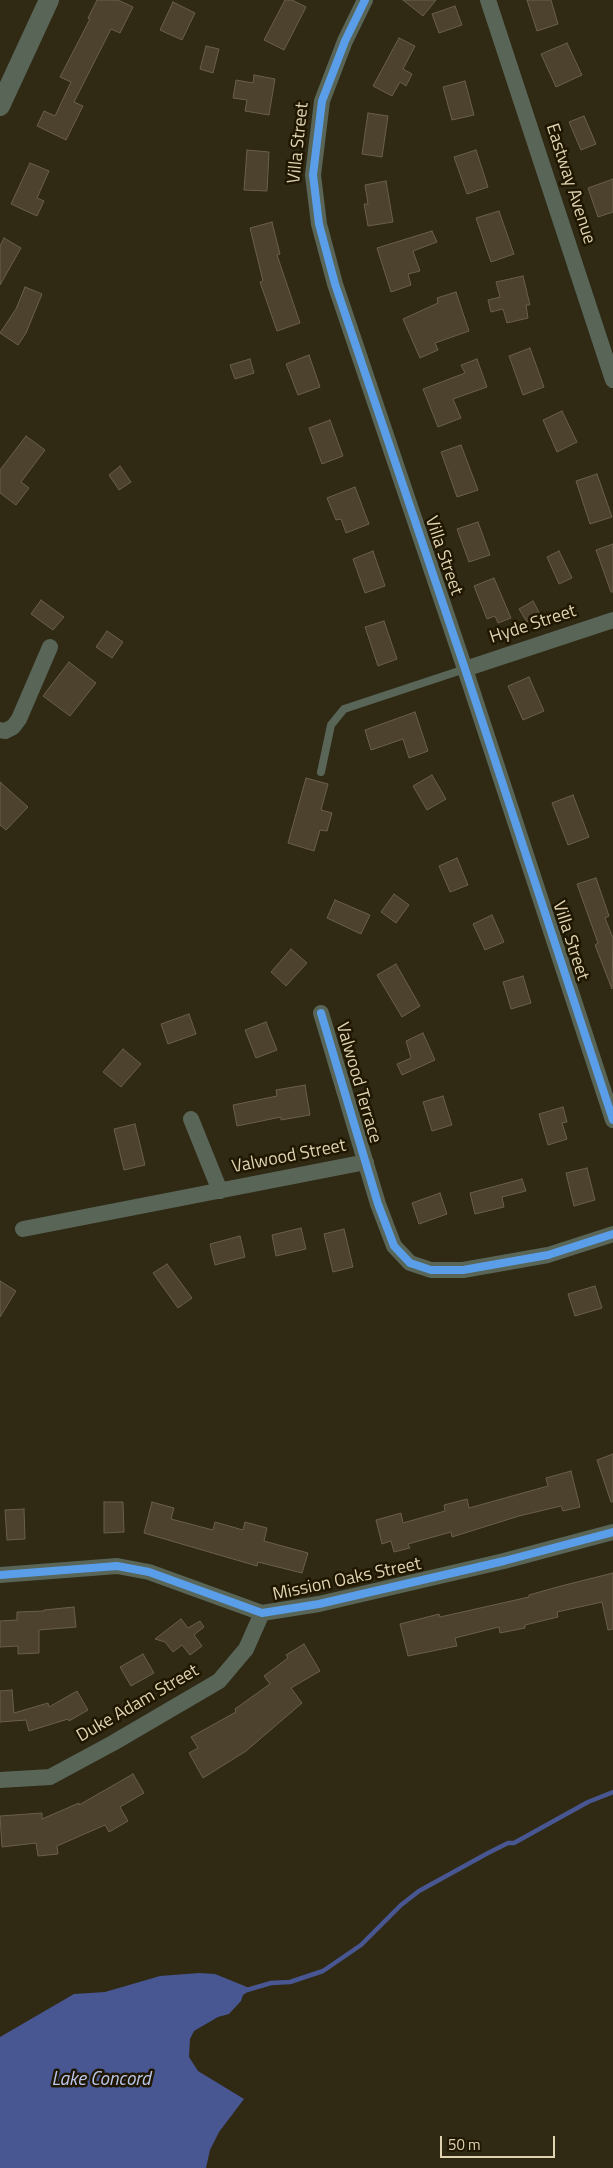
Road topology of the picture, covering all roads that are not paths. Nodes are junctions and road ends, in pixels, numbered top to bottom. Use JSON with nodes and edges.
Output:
{"nodes":[{"id":1,"x":49,"y":0,"type":"edge"},
{"id":2,"x":365,"y":0,"type":"edge"},
{"id":3,"x":488,"y":0,"type":"edge"},
{"id":4,"x":0,"y":106,"type":"edge"},
{"id":5,"x":613,"y":380,"type":"edge"},
{"id":6,"x":613,"y":620,"type":"edge"},
{"id":7,"x":50,"y":647,"type":"dead end"},
{"id":8,"x":465,"y":669,"type":"junction"},
{"id":9,"x":0,"y":730,"type":"edge"},
{"id":10,"x":321,"y":772,"type":"dead end"},
{"id":11,"x":321,"y":1013,"type":"dead end"},
{"id":12,"x":191,"y":1119,"type":"dead end"},
{"id":13,"x":613,"y":1120,"type":"edge"},
{"id":14,"x":366,"y":1162,"type":"junction"},
{"id":15,"x":220,"y":1191,"type":"junction"},
{"id":16,"x":23,"y":1229,"type":"dead end"},
{"id":17,"x":613,"y":1234,"type":"edge"},
{"id":18,"x":613,"y":1532,"type":"edge"},
{"id":19,"x":0,"y":1575,"type":"edge"},
{"id":20,"x":262,"y":1613,"type":"junction"},
{"id":21,"x":0,"y":1780,"type":"edge"}],
"edges":[{"from":1,"to":4,"type":"street"},
{"from":2,"to":8,"type":"street","name":"Villa Street"},
{"from":3,"to":5,"type":"street","name":"Eastway Avenue"},
{"from":6,"to":8,"type":"street","name":"Hyde Street"},
{"from":7,"to":9,"type":"street"},
{"from":8,"to":10,"type":"lane"},
{"from":8,"to":13,"type":"street","name":"Villa Street"},
{"from":11,"to":14,"type":"street","name":"Valwood Terrace"},
{"from":12,"to":15,"type":"street"},
{"from":14,"to":15,"type":"street","name":"Valwood Street"},
{"from":14,"to":17,"type":"street","name":"Valwood Street"},
{"from":15,"to":16,"type":"street","name":"Valwood Street"},
{"from":18,"to":20,"type":"street","name":"Mission Oaks Street"},
{"from":19,"to":20,"type":"street","name":"Mission Oaks Street"},
{"from":20,"to":21,"type":"street","name":"Duke Adam Street"}]}
